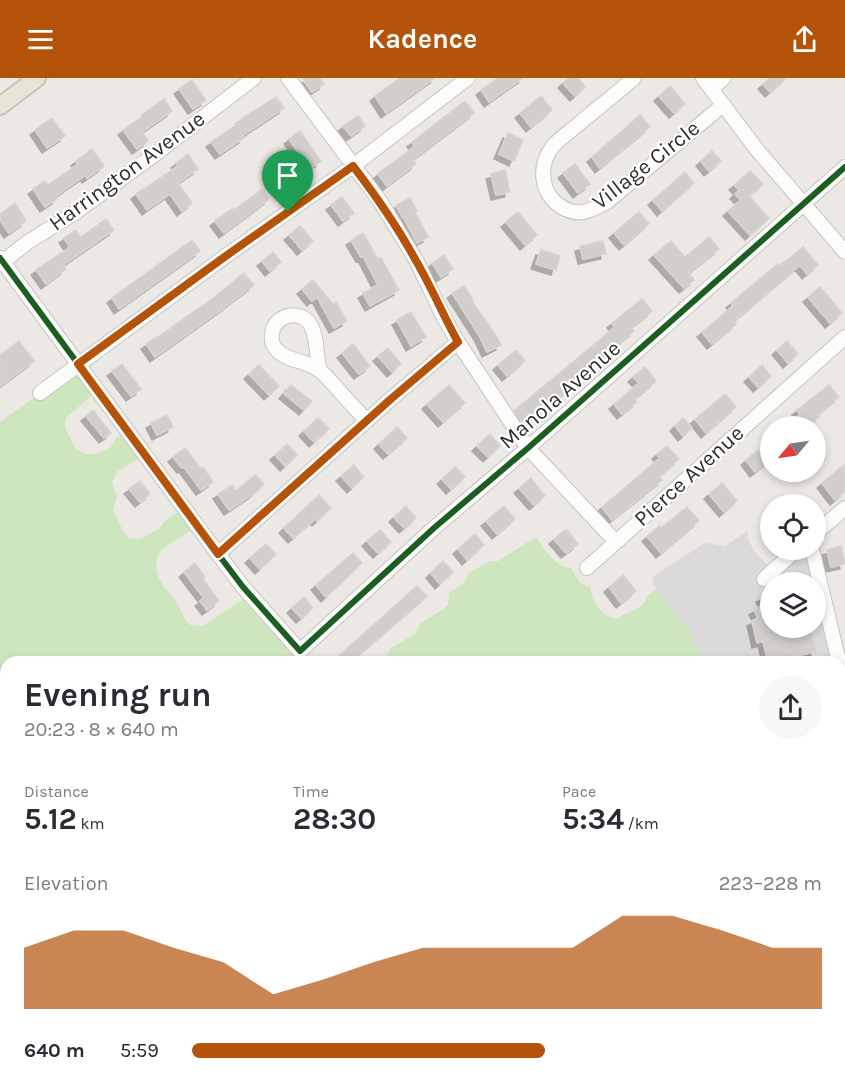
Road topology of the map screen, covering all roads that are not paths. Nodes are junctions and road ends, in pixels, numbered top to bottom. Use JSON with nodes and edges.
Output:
{"nodes":[{"id":1,"x":38,"y":78,"type":"edge"},
{"id":2,"x":254,"y":78,"type":"edge"},
{"id":3,"x":288,"y":78,"type":"edge"},
{"id":4,"x":468,"y":78,"type":"edge"},
{"id":5,"x":634,"y":78,"type":"edge"},
{"id":6,"x":724,"y":78,"type":"edge"},
{"id":7,"x":707,"y":84,"type":"edge"},
{"id":8,"x":723,"y":105,"type":"junction"},
{"id":9,"x":0,"y":106,"type":"edge"},
{"id":10,"x":353,"y":166,"type":"junction"},
{"id":11,"x":845,"y":167,"type":"edge"},
{"id":12,"x":803,"y":203,"type":"junction"},
{"id":13,"x":845,"y":252,"type":"edge"},
{"id":14,"x":1,"y":261,"type":"edge"},
{"id":15,"x":845,"y":337,"type":"edge"},
{"id":16,"x":458,"y":342,"type":"junction"},
{"id":17,"x":78,"y":364,"type":"junction"},
{"id":18,"x":319,"y":369,"type":"dead end"},
{"id":19,"x":40,"y":393,"type":"dead end"},
{"id":20,"x":366,"y":420,"type":"junction"},
{"id":21,"x":528,"y":448,"type":"junction"},
{"id":22,"x":845,"y":507,"type":"edge"},
{"id":23,"x":826,"y":524,"type":"edge"},
{"id":24,"x":615,"y":541,"type":"junction"},
{"id":25,"x":218,"y":554,"type":"junction"},
{"id":26,"x":785,"y":560,"type":"edge"},
{"id":27,"x":815,"y":560,"type":"edge"},
{"id":28,"x":587,"y":568,"type":"dead end"},
{"id":29,"x":772,"y":572,"type":"edge"},
{"id":30,"x":838,"y":656,"type":"edge"}],
"edges":[{"from":1,"to":9,"type":"main road"},
{"from":2,"to":14,"type":"street","name":"Harrington Avenue"},
{"from":3,"to":10,"type":"street"},
{"from":4,"to":10,"type":"street"},
{"from":5,"to":8,"type":"street","name":"Village Circle"},
{"from":6,"to":7,"type":"street"},
{"from":7,"to":8,"type":"street"},
{"from":8,"to":12,"type":"street"},
{"from":10,"to":16,"type":"street"},
{"from":10,"to":17,"type":"street"},
{"from":11,"to":12,"type":"street","name":"Manola Avenue"},
{"from":12,"to":13,"type":"street"},
{"from":12,"to":21,"type":"street","name":"Manola Avenue"},
{"from":14,"to":17,"type":"street"},
{"from":15,"to":24,"type":"street","name":"Pierce Avenue"},
{"from":16,"to":20,"type":"street"},
{"from":16,"to":21,"type":"street"},
{"from":17,"to":19,"type":"street"},
{"from":17,"to":25,"type":"street"},
{"from":18,"to":20,"type":"street"},
{"from":20,"to":25,"type":"street"},
{"from":21,"to":24,"type":"street"},
{"from":21,"to":25,"type":"street","name":"Manola Avenue"},
{"from":22,"to":23,"type":"street"},
{"from":24,"to":28,"type":"street","name":"Pierce Avenue"},
{"from":26,"to":29,"type":"street"},
{"from":27,"to":30,"type":"street"}]}
